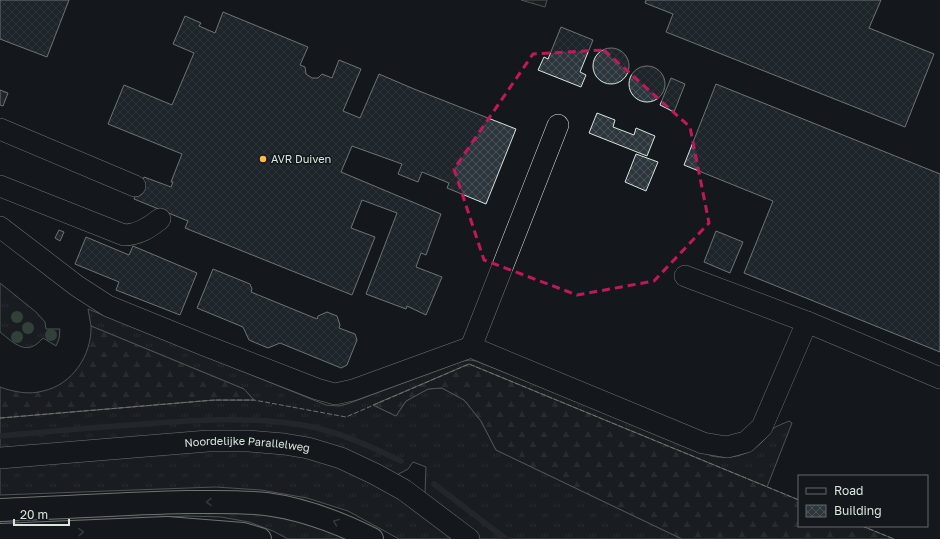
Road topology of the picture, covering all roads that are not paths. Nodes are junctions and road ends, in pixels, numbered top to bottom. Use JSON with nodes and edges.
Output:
{"nodes":[{"id":1,"x":558,"y":125,"type":"dead end"},
{"id":2,"x":0,"y":129,"type":"edge"},
{"id":3,"x":0,"y":186,"type":"edge"},
{"id":4,"x":135,"y":186,"type":"dead end"},
{"id":5,"x":160,"y":220,"type":"dead end"},
{"id":6,"x":0,"y":227,"type":"edge"},
{"id":7,"x":686,"y":276,"type":"dead end"},
{"id":8,"x":807,"y":322,"type":"junction"},
{"id":9,"x":471,"y":347,"type":"junction"},
{"id":10,"x":940,"y":378,"type":"edge"},
{"id":11,"x":0,"y":458,"type":"edge"},
{"id":12,"x":0,"y":510,"type":"edge"},
{"id":13,"x":0,"y":535,"type":"edge"},
{"id":14,"x":260,"y":539,"type":"edge"},
{"id":15,"x":372,"y":539,"type":"edge"},
{"id":16,"x":469,"y":539,"type":"edge"}],
"edges":[{"from":1,"to":9,"type":"street"},
{"from":2,"to":4,"type":"street"},
{"from":3,"to":5,"type":"street"},
{"from":6,"to":9,"type":"street"},
{"from":7,"to":8,"type":"street"},
{"from":8,"to":9,"type":"street"},
{"from":8,"to":10,"type":"street"},
{"from":11,"to":16,"type":"street","name":"Noordelijke Parallelweg"},
{"from":15,"to":12,"type":"highway","one_way":true},
{"from":13,"to":14,"type":"highway","one_way":true}]}
